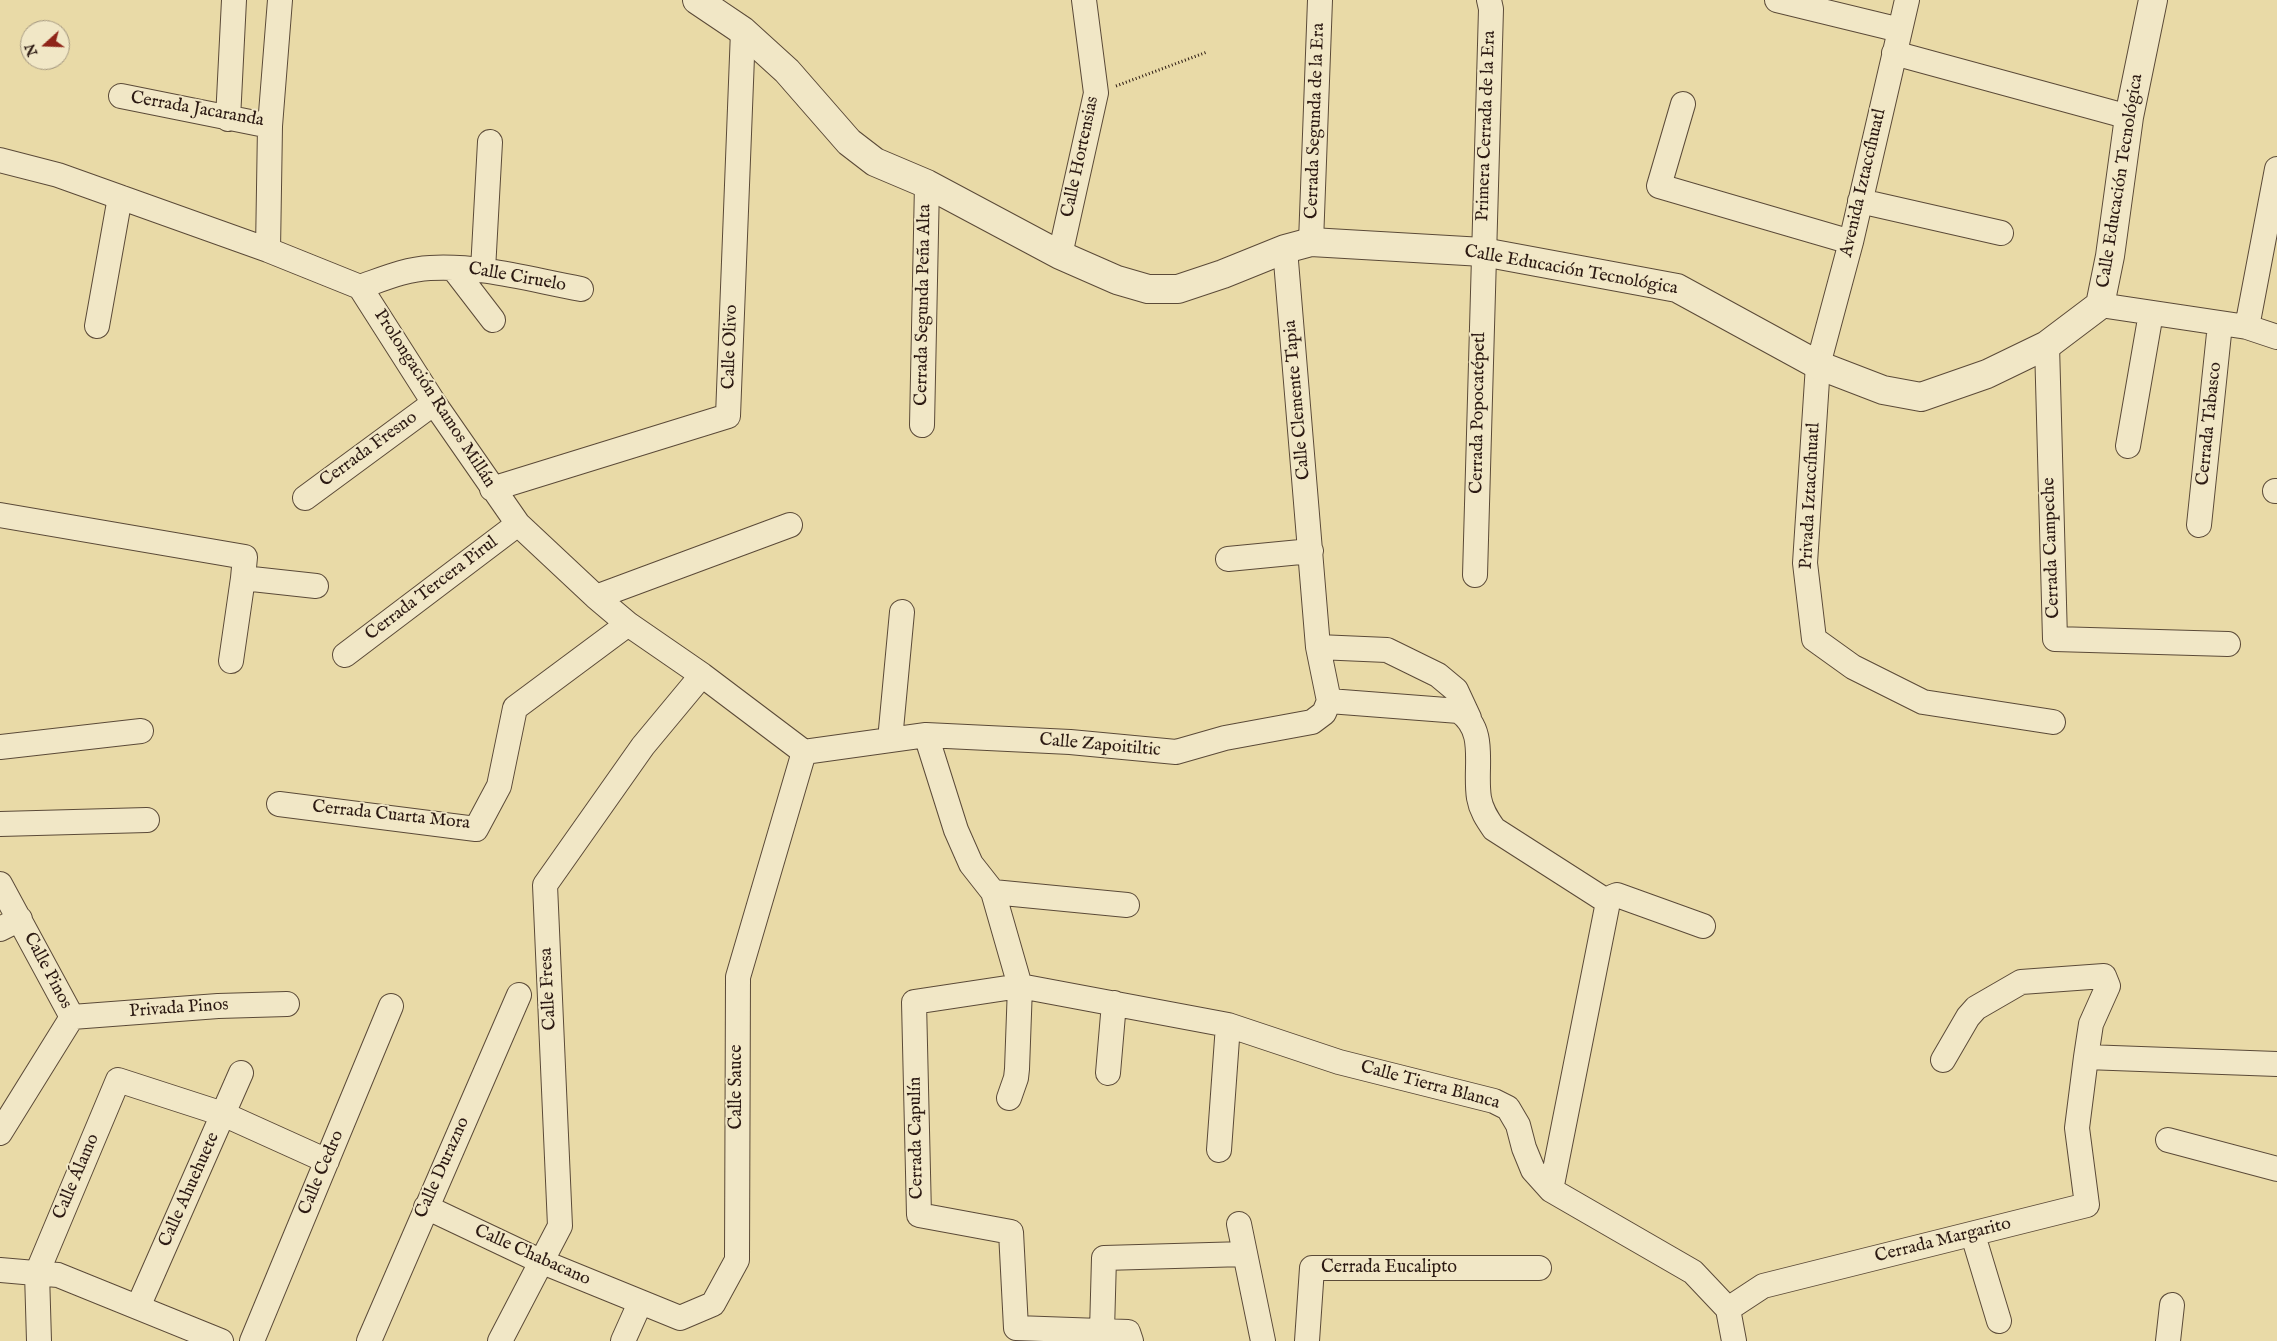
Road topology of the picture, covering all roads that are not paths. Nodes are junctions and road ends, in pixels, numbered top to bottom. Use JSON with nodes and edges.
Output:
{"nodes":[{"id":1,"x":234,"y":0,"type":"edge"},
{"id":2,"x":280,"y":0,"type":"edge"},
{"id":3,"x":697,"y":0,"type":"edge"},
{"id":4,"x":1084,"y":0,"type":"edge"},
{"id":5,"x":1320,"y":0,"type":"edge"},
{"id":6,"x":1489,"y":0,"type":"edge"},
{"id":7,"x":1777,"y":0,"type":"edge"},
{"id":8,"x":1906,"y":0,"type":"edge"},
{"id":9,"x":2153,"y":0,"type":"edge"},
{"id":10,"x":1900,"y":30,"type":"junction"},
{"id":11,"x":743,"y":31,"type":"junction"},
{"id":12,"x":1894,"y":53,"type":"junction"},
{"id":13,"x":121,"y":96,"type":"dead end"},
{"id":14,"x":1683,"y":104,"type":"dead end"},
{"id":15,"x":2129,"y":116,"type":"junction"},
{"id":16,"x":228,"y":119,"type":"junction"},
{"id":17,"x":270,"y":126,"type":"junction"},
{"id":18,"x":490,"y":142,"type":"dead end"},
{"id":19,"x":0,"y":160,"type":"edge"},
{"id":20,"x":2277,"y":169,"type":"edge"},
{"id":21,"x":927,"y":184,"type":"junction"},
{"id":22,"x":120,"y":197,"type":"junction"},
{"id":23,"x":1860,"y":201,"type":"junction"},
{"id":24,"x":2001,"y":233,"type":"dead end"},
{"id":25,"x":1311,"y":242,"type":"junction"},
{"id":26,"x":1851,"y":242,"type":"junction"},
{"id":27,"x":1285,"y":249,"type":"junction"},
{"id":28,"x":268,"y":250,"type":"junction"},
{"id":29,"x":1483,"y":252,"type":"junction"},
{"id":30,"x":1060,"y":254,"type":"junction"},
{"id":31,"x":453,"y":268,"type":"junction"},
{"id":32,"x":483,"y":270,"type":"junction"},
{"id":33,"x":360,"y":287,"type":"junction"},
{"id":34,"x":581,"y":290,"type":"dead end"},
{"id":35,"x":2100,"y":306,"type":"junction"},
{"id":36,"x":2151,"y":313,"type":"junction"},
{"id":37,"x":494,"y":320,"type":"dead end"},
{"id":38,"x":2220,"y":324,"type":"junction"},
{"id":39,"x":97,"y":326,"type":"dead end"},
{"id":40,"x":2248,"y":327,"type":"junction"},
{"id":41,"x":2277,"y":337,"type":"edge"},
{"id":42,"x":2046,"y":346,"type":"junction"},
{"id":43,"x":1818,"y":365,"type":"junction"},
{"id":44,"x":434,"y":403,"type":"junction"},
{"id":45,"x":922,"y":425,"type":"dead end"},
{"id":46,"x":2128,"y":446,"type":"dead end"},
{"id":47,"x":492,"y":489,"type":"junction"},
{"id":48,"x":305,"y":498,"type":"dead end"},
{"id":49,"x":0,"y":515,"type":"edge"},
{"id":50,"x":518,"y":524,"type":"junction"},
{"id":51,"x":2199,"y":525,"type":"dead end"},
{"id":52,"x":790,"y":526,"type":"dead end"},
{"id":53,"x":1311,"y":551,"type":"junction"},
{"id":54,"x":1228,"y":559,"type":"dead end"},
{"id":55,"x":244,"y":568,"type":"junction"},
{"id":56,"x":1475,"y":575,"type":"dead end"},
{"id":57,"x":316,"y":586,"type":"dead end"},
{"id":58,"x":596,"y":597,"type":"junction"},
{"id":59,"x":902,"y":612,"type":"dead end"},
{"id":60,"x":628,"y":624,"type":"junction"},
{"id":61,"x":2228,"y":644,"type":"dead end"},
{"id":62,"x":1318,"y":647,"type":"junction"},
{"id":63,"x":345,"y":655,"type":"dead end"},
{"id":64,"x":231,"y":661,"type":"dead end"},
{"id":65,"x":702,"y":675,"type":"junction"},
{"id":66,"x":1329,"y":701,"type":"junction"},
{"id":67,"x":1469,"y":718,"type":"junction"},
{"id":68,"x":2053,"y":722,"type":"dead end"},
{"id":69,"x":141,"y":731,"type":"dead end"},
{"id":70,"x":926,"y":735,"type":"junction"},
{"id":71,"x":890,"y":740,"type":"junction"},
{"id":72,"x":0,"y":747,"type":"edge"},
{"id":73,"x":804,"y":752,"type":"junction"},
{"id":74,"x":279,"y":804,"type":"dead end"},
{"id":75,"x":146,"y":820,"type":"dead end"},
{"id":76,"x":0,"y":824,"type":"edge"},
{"id":77,"x":0,"y":884,"type":"edge"},
{"id":78,"x":993,"y":892,"type":"junction"},
{"id":79,"x":1608,"y":902,"type":"junction"},
{"id":80,"x":1127,"y":906,"type":"dead end"},
{"id":81,"x":10,"y":924,"type":"edge"},
{"id":82,"x":1703,"y":926,"type":"dead end"},
{"id":83,"x":1020,"y":986,"type":"junction"},
{"id":84,"x":519,"y":995,"type":"dead end"},
{"id":85,"x":914,"y":1002,"type":"joint"},
{"id":86,"x":287,"y":1004,"type":"dead end"},
{"id":87,"x":1114,"y":1004,"type":"junction"},
{"id":88,"x":391,"y":1006,"type":"dead end"},
{"id":89,"x":72,"y":1017,"type":"junction"},
{"id":90,"x":1228,"y":1025,"type":"junction"},
{"id":91,"x":2086,"y":1058,"type":"junction"},
{"id":92,"x":1943,"y":1060,"type":"dead end"},
{"id":93,"x":2277,"y":1064,"type":"edge"},
{"id":94,"x":1108,"y":1072,"type":"dead end"},
{"id":95,"x":242,"y":1073,"type":"dead end"},
{"id":96,"x":1008,"y":1098,"type":"dead end"},
{"id":97,"x":223,"y":1114,"type":"junction"},
{"id":98,"x":0,"y":1133,"type":"edge"},
{"id":99,"x":2168,"y":1140,"type":"dead end"},
{"id":100,"x":1219,"y":1150,"type":"dead end"},
{"id":101,"x":327,"y":1161,"type":"junction"},
{"id":102,"x":2277,"y":1169,"type":"edge"},
{"id":103,"x":1551,"y":1190,"type":"junction"},
{"id":104,"x":426,"y":1207,"type":"junction"},
{"id":105,"x":1238,"y":1224,"type":"dead end"},
{"id":106,"x":1973,"y":1235,"type":"junction"},
{"id":107,"x":1245,"y":1254,"type":"junction"},
{"id":108,"x":540,"y":1262,"type":"junction"},
{"id":109,"x":1539,"y":1268,"type":"dead end"},
{"id":110,"x":0,"y":1270,"type":"edge"},
{"id":111,"x":37,"y":1273,"type":"junction"},
{"id":112,"x":640,"y":1303,"type":"junction"},
{"id":113,"x":2172,"y":1305,"type":"dead end"},
{"id":114,"x":138,"y":1307,"type":"junction"},
{"id":115,"x":1728,"y":1309,"type":"junction"},
{"id":116,"x":1999,"y":1321,"type":"dead end"},
{"id":117,"x":1102,"y":1331,"type":"junction"},
{"id":118,"x":1064,"y":1336,"type":"edge"},
{"id":119,"x":39,"y":1341,"type":"edge"},
{"id":120,"x":221,"y":1341,"type":"edge"},
{"id":121,"x":252,"y":1341,"type":"edge"},
{"id":122,"x":369,"y":1341,"type":"edge"},
{"id":123,"x":500,"y":1341,"type":"edge"},
{"id":124,"x":623,"y":1341,"type":"edge"},
{"id":125,"x":1131,"y":1341,"type":"edge"},
{"id":126,"x":1263,"y":1341,"type":"edge"},
{"id":127,"x":1307,"y":1341,"type":"edge"},
{"id":128,"x":1734,"y":1341,"type":"edge"},
{"id":129,"x":2168,"y":1341,"type":"edge"}],
"edges":[{"from":1,"to":16,"type":"street"},
{"from":2,"to":17,"type":"street","name":"Cerrada Jacaranda"},
{"from":3,"to":11,"type":"street","name":"Calle Educación Tecnológica"},
{"from":4,"to":30,"type":"street","name":"Calle Hortensias"},
{"from":5,"to":25,"type":"street","name":"Cerrada Segunda de la Era"},
{"from":6,"to":29,"type":"street","name":"Primera Cerrada de la Era"},
{"from":7,"to":10,"type":"street"},
{"from":8,"to":10,"type":"street","name":"Avenida Iztaccíhuatl"},
{"from":9,"to":15,"type":"street","name":"Calle Educación Tecnológica"},
{"from":10,"to":12,"type":"street","name":"Avenida Iztaccíhuatl"},
{"from":11,"to":21,"type":"street","name":"Calle Educación Tecnológica"},
{"from":11,"to":47,"type":"street","name":"Calle Olivo"},
{"from":12,"to":15,"type":"street"},
{"from":12,"to":23,"type":"street","name":"Avenida Iztaccíhuatl"},
{"from":13,"to":16,"type":"street","name":"Cerrada Jacaranda"},
{"from":14,"to":26,"type":"street"},
{"from":15,"to":35,"type":"street","name":"Calle Educación Tecnológica"},
{"from":16,"to":17,"type":"street","name":"Cerrada Jacaranda"},
{"from":17,"to":28,"type":"street"},
{"from":18,"to":32,"type":"street"},
{"from":19,"to":22,"type":"street"},
{"from":20,"to":40,"type":"street"},
{"from":21,"to":30,"type":"street","name":"Calle Educación Tecnológica"},
{"from":21,"to":45,"type":"street","name":"Cerrada Segunda Peña Alta"},
{"from":22,"to":28,"type":"street"},
{"from":22,"to":39,"type":"street"},
{"from":23,"to":24,"type":"street"},
{"from":23,"to":26,"type":"street","name":"Avenida Iztaccíhuatl"},
{"from":25,"to":27,"type":"street","name":"Calle Educación Tecnológica"},
{"from":25,"to":29,"type":"street","name":"Calle Educación Tecnológica"},
{"from":26,"to":43,"type":"street","name":"Avenida Iztaccíhuatl"},
{"from":27,"to":30,"type":"street","name":"Calle Educación Tecnológica"},
{"from":27,"to":53,"type":"street","name":"Calle Clemente Tapia"},
{"from":28,"to":33,"type":"street"},
{"from":29,"to":43,"type":"street","name":"Calle Educación Tecnológica"},
{"from":29,"to":56,"type":"street","name":"Cerrada Popocatépetl"},
{"from":31,"to":32,"type":"street","name":"Calle Ciruelo"},
{"from":31,"to":33,"type":"street","name":"Calle Ciruelo"},
{"from":31,"to":37,"type":"street"},
{"from":32,"to":34,"type":"street","name":"Calle Ciruelo"},
{"from":33,"to":44,"type":"street","name":"Prolongación Ramos Millán"},
{"from":35,"to":36,"type":"street"},
{"from":35,"to":42,"type":"street","name":"Calle Educación Tecnológica"},
{"from":36,"to":38,"type":"street"},
{"from":36,"to":46,"type":"street"},
{"from":38,"to":40,"type":"street"},
{"from":38,"to":51,"type":"street","name":"Cerrada Tabasco"},
{"from":40,"to":41,"type":"street"},
{"from":42,"to":43,"type":"street","name":"Calle Educación Tecnológica"},
{"from":42,"to":61,"type":"street","name":"Cerrada Campeche"},
{"from":43,"to":68,"type":"street","name":"Privada Iztaccíhuatl"},
{"from":44,"to":47,"type":"street","name":"Prolongación Ramos Millán"},
{"from":44,"to":48,"type":"street","name":"Cerrada Fresno"},
{"from":47,"to":50,"type":"street","name":"Prolongación Ramos Millán"},
{"from":49,"to":55,"type":"street"},
{"from":50,"to":58,"type":"street","name":"Prolongación Ramos Millán"},
{"from":50,"to":63,"type":"street","name":"Cerrada Tercera Pirul"},
{"from":52,"to":58,"type":"street"},
{"from":53,"to":54,"type":"street"},
{"from":53,"to":62,"type":"street","name":"Calle Clemente Tapia"},
{"from":55,"to":57,"type":"street"},
{"from":55,"to":64,"type":"street"},
{"from":58,"to":60,"type":"street","name":"Prolongación Ramos Millán"},
{"from":59,"to":71,"type":"street"},
{"from":60,"to":65,"type":"street","name":"Prolongación Ramos Millán"},
{"from":60,"to":74,"type":"street","name":"Cerrada Cuarta Mora"},
{"from":62,"to":66,"type":"street"},
{"from":62,"to":67,"type":"street"},
{"from":65,"to":73,"type":"street","name":"Prolongación Ramos Millán"},
{"from":65,"to":108,"type":"street","name":"Calle Fresa"},
{"from":66,"to":67,"type":"street"},
{"from":66,"to":70,"type":"street","name":"Calle Zapoitiltic"},
{"from":67,"to":79,"type":"street"},
{"from":69,"to":72,"type":"street"},
{"from":70,"to":71,"type":"street","name":"Calle Zapoitiltic"},
{"from":70,"to":78,"type":"street"},
{"from":71,"to":73,"type":"street","name":"Calle Zapoitiltic"},
{"from":73,"to":112,"type":"street","name":"Calle Sauce"},
{"from":75,"to":76,"type":"street"},
{"from":77,"to":81,"type":"street","name":"Calle Pinos"},
{"from":78,"to":80,"type":"street"},
{"from":78,"to":83,"type":"street"},
{"from":79,"to":82,"type":"street"},
{"from":79,"to":103,"type":"street"},
{"from":81,"to":89,"type":"street","name":"Calle Pinos"},
{"from":83,"to":85,"type":"street","name":"Calle Tierra Blanca"},
{"from":83,"to":87,"type":"street","name":"Calle Tierra Blanca"},
{"from":83,"to":96,"type":"street"},
{"from":84,"to":104,"type":"street","name":"Calle Durazno"},
{"from":85,"to":118,"type":"street","name":"Cerrada Capulín"},
{"from":86,"to":89,"type":"street","name":"Privada Pinos"},
{"from":87,"to":90,"type":"street","name":"Calle Tierra Blanca"},
{"from":87,"to":94,"type":"street"},
{"from":88,"to":101,"type":"street","name":"Calle Cedro"},
{"from":89,"to":98,"type":"street","name":"Calle Pinos"},
{"from":90,"to":100,"type":"street"},
{"from":90,"to":103,"type":"street","name":"Calle Tierra Blanca"},
{"from":91,"to":92,"type":"street"},
{"from":91,"to":93,"type":"street"},
{"from":91,"to":106,"type":"street","name":"Cerrada Margarito"},
{"from":95,"to":97,"type":"street","name":"Calle Ahuehuete"},
{"from":97,"to":101,"type":"street"},
{"from":97,"to":111,"type":"street","name":"Calle Álamo"},
{"from":97,"to":114,"type":"street","name":"Calle Ahuehuete"},
{"from":99,"to":102,"type":"street"},
{"from":101,"to":121,"type":"street","name":"Calle Cedro"},
{"from":103,"to":115,"type":"street","name":"Calle Tierra Blanca"},
{"from":104,"to":108,"type":"street","name":"Calle Chabacano"},
{"from":104,"to":122,"type":"street","name":"Calle Durazno"},
{"from":105,"to":107,"type":"street"},
{"from":106,"to":115,"type":"street","name":"Cerrada Margarito"},
{"from":106,"to":116,"type":"street"},
{"from":107,"to":117,"type":"street"},
{"from":107,"to":126,"type":"street"},
{"from":108,"to":112,"type":"street","name":"Calle Chabacano"},
{"from":108,"to":123,"type":"street","name":"Calle Fresa"},
{"from":109,"to":127,"type":"street","name":"Cerrada Eucalipto"},
{"from":110,"to":111,"type":"street"},
{"from":111,"to":114,"type":"street"},
{"from":111,"to":119,"type":"street"},
{"from":112,"to":124,"type":"street"},
{"from":113,"to":129,"type":"street"},
{"from":114,"to":120,"type":"street"},
{"from":115,"to":128,"type":"street"},
{"from":117,"to":118,"type":"street","name":"Cerrada Capulín"},
{"from":117,"to":125,"type":"street","name":"Cerrada Capulín"}]}
